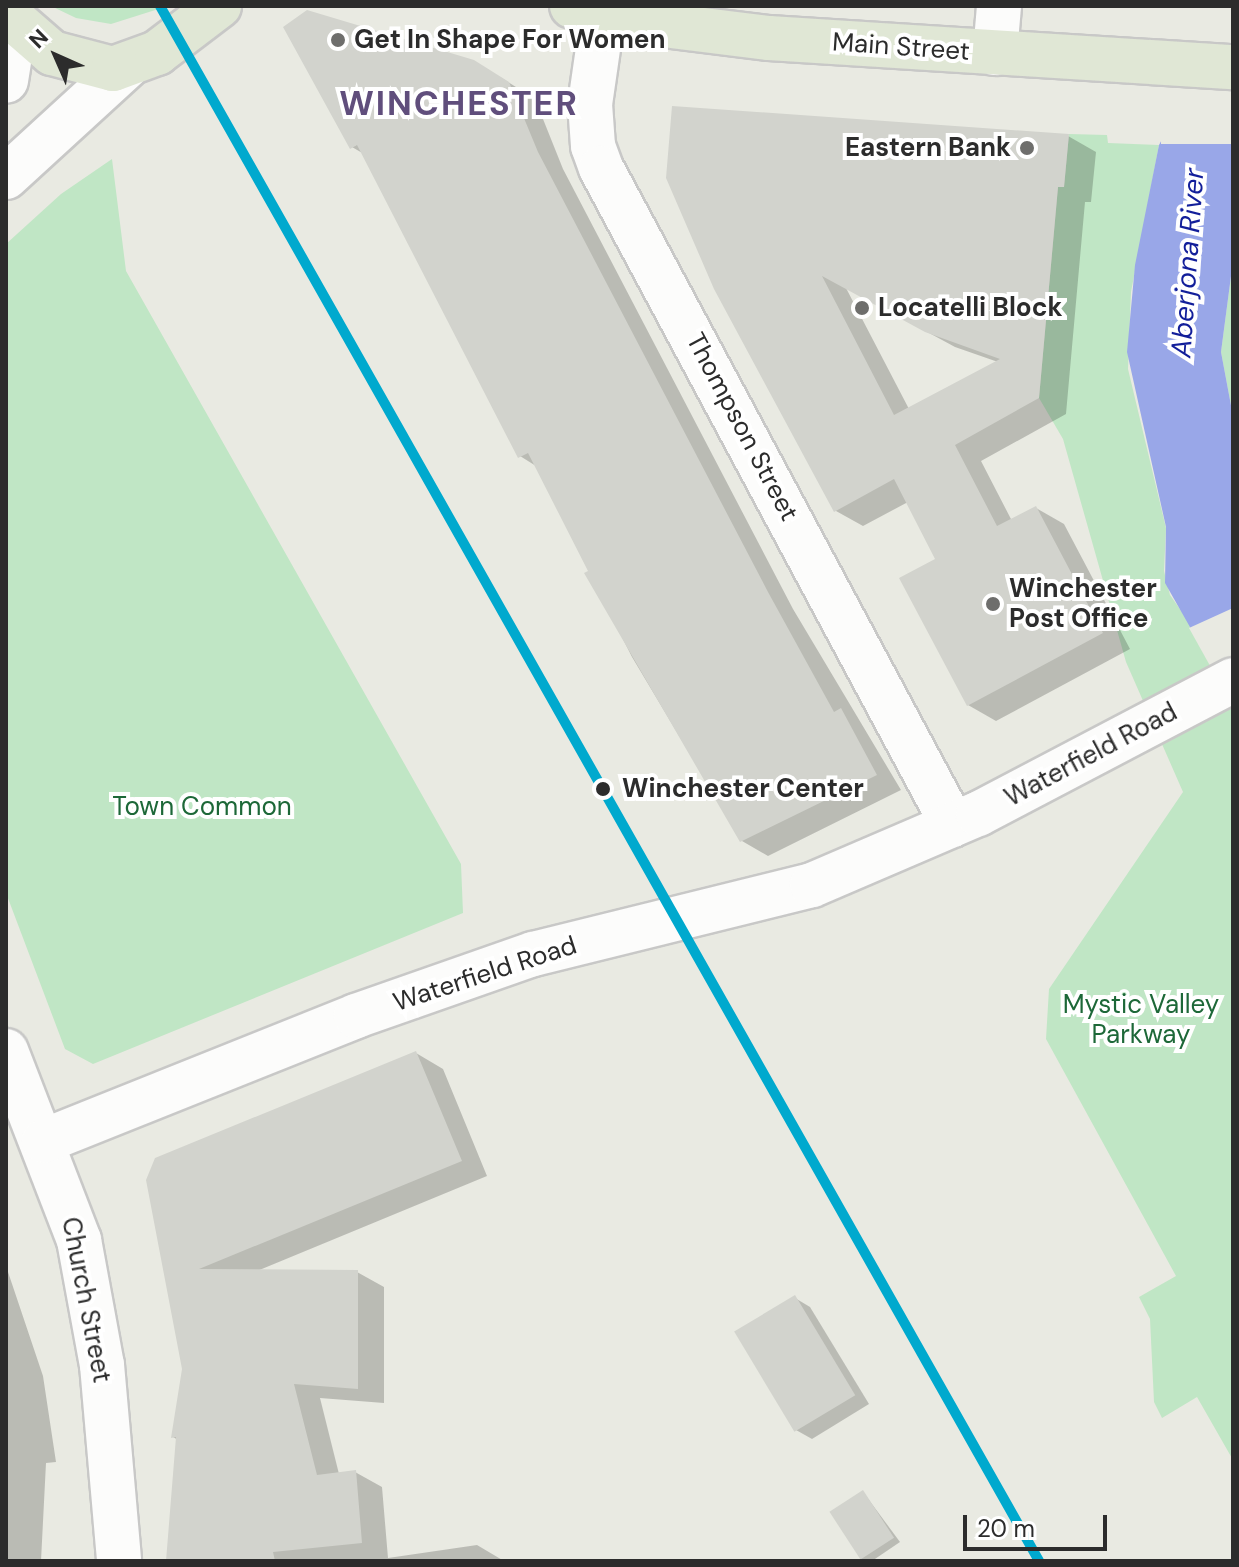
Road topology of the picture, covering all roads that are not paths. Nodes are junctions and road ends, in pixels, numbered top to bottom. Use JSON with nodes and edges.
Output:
{"nodes":[{"id":1,"x":219,"y":6,"type":"edge"},
{"id":2,"x":999,"y":6,"type":"edge"},
{"id":3,"x":588,"y":10,"type":"edge"},
{"id":4,"x":6,"y":13,"type":"edge"},
{"id":5,"x":6,"y":22,"type":"edge"},
{"id":6,"x":995,"y":53,"type":"junction"},
{"id":7,"x":127,"y":66,"type":"junction"},
{"id":8,"x":1233,"y":67,"type":"edge"},
{"id":9,"x":6,"y":81,"type":"edge"},
{"id":10,"x":6,"y":177,"type":"edge"},
{"id":11,"x":1224,"y":685,"type":"edge"},
{"id":12,"x":953,"y":825,"type":"junction"},
{"id":13,"x":6,"y":1051,"type":"edge"},
{"id":14,"x":44,"y":1141,"type":"junction"},
{"id":15,"x":119,"y":1561,"type":"edge"}],
"edges":[{"from":1,"to":7,"type":"main road"},
{"from":2,"to":6,"type":"main road"},
{"from":3,"to":6,"type":"main road","name":"Main Street"},
{"from":3,"to":12,"type":"main road","name":"Thompson Street"},
{"from":4,"to":7,"type":"main road"},
{"from":5,"to":9,"type":"main road"},
{"from":6,"to":8,"type":"main road","name":"Main Street"},
{"from":7,"to":10,"type":"main road"},
{"from":11,"to":12,"type":"main road","name":"Waterfield Road"},
{"from":12,"to":14,"type":"main road","name":"Waterfield Road"},
{"from":13,"to":14,"type":"main road","name":"Church Street"},
{"from":14,"to":15,"type":"main road","name":"Church Street"}]}
